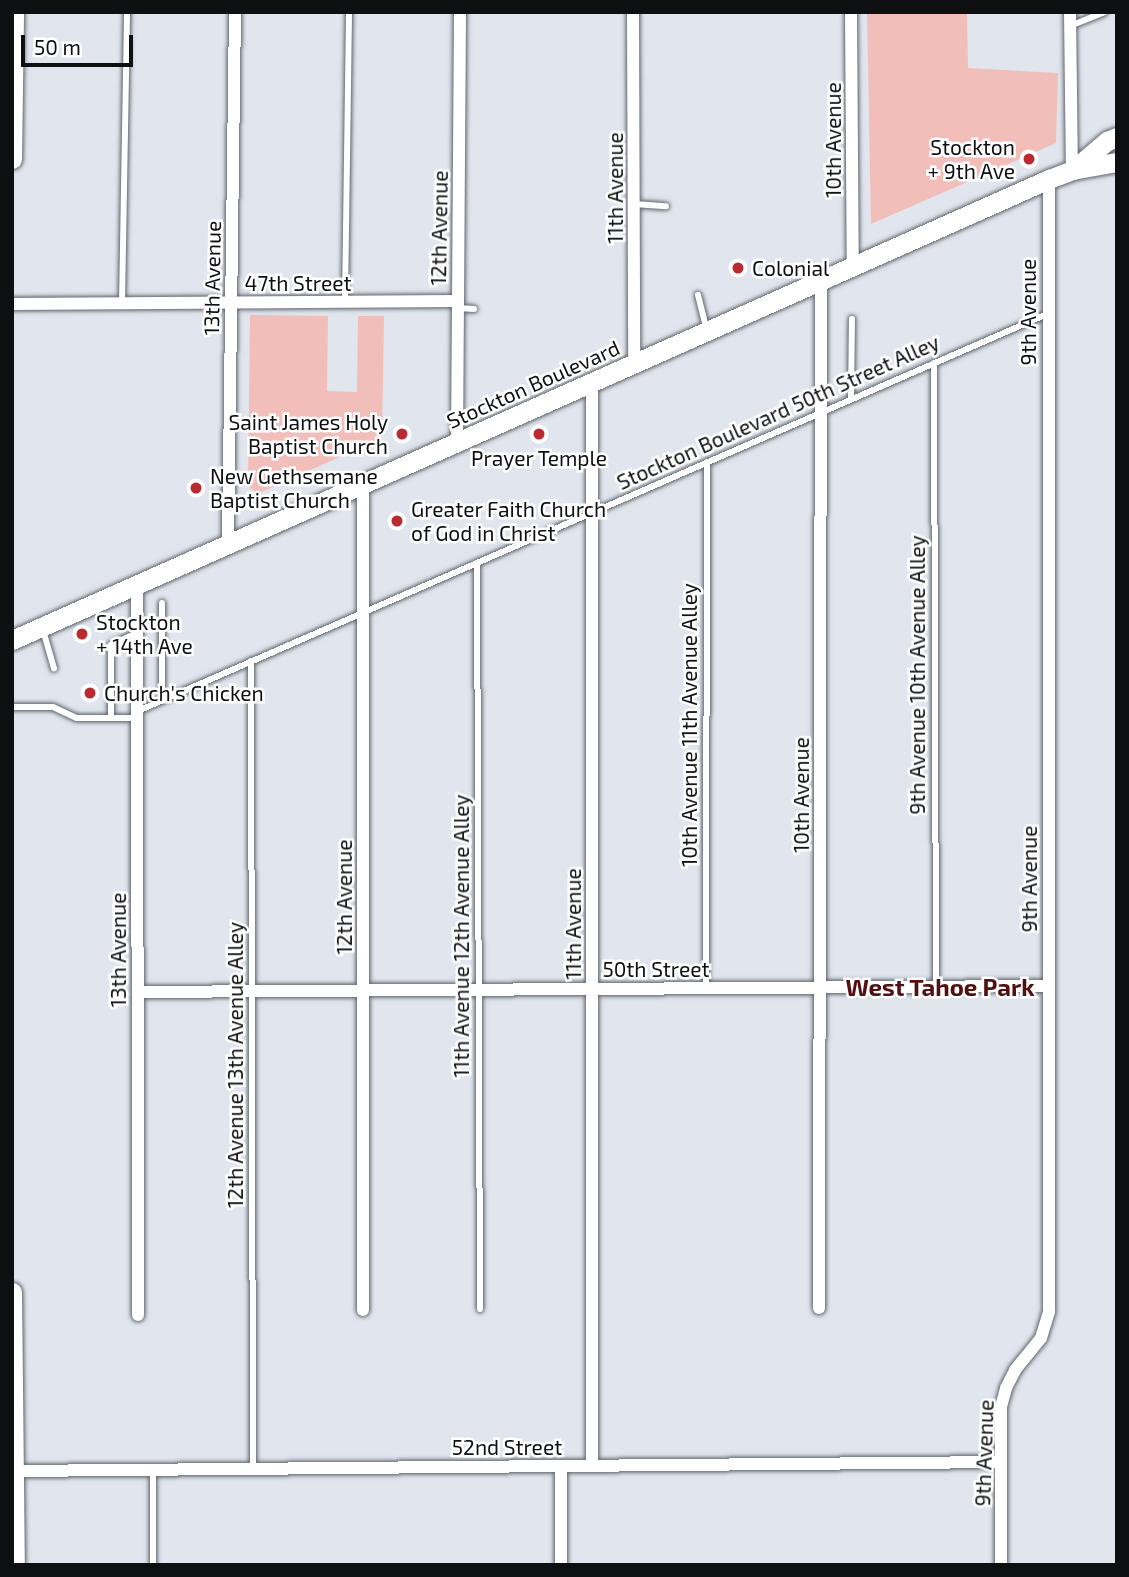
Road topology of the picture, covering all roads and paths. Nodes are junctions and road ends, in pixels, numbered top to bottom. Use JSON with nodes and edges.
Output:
{"nodes":[{"id":1,"x":14,"y":12,"type":"edge"},
{"id":2,"x":127,"y":12,"type":"edge"},
{"id":3,"x":235,"y":12,"type":"edge"},
{"id":4,"x":349,"y":12,"type":"edge"},
{"id":5,"x":460,"y":12,"type":"edge"},
{"id":6,"x":633,"y":12,"type":"edge"},
{"id":7,"x":851,"y":12,"type":"edge"},
{"id":8,"x":1104,"y":12,"type":"edge"},
{"id":9,"x":1070,"y":19,"type":"edge"},
{"id":10,"x":1117,"y":137,"type":"edge"},
{"id":11,"x":12,"y":159,"type":"edge"},
{"id":12,"x":1117,"y":162,"type":"edge"},
{"id":13,"x":1072,"y":170,"type":"junction"},
{"id":14,"x":1049,"y":180,"type":"junction"},
{"id":15,"x":634,"y":204,"type":"junction"},
{"id":16,"x":666,"y":206,"type":"dead end"},
{"id":17,"x":853,"y":267,"type":"junction"},
{"id":18,"x":821,"y":281,"type":"junction"},
{"id":19,"x":698,"y":295,"type":"dead end"},
{"id":20,"x":345,"y":302,"type":"junction"},
{"id":21,"x":122,"y":303,"type":"junction"},
{"id":22,"x":232,"y":303,"type":"junction"},
{"id":23,"x":12,"y":304,"type":"edge"},
{"id":24,"x":457,"y":305,"type":"junction"},
{"id":25,"x":474,"y":309,"type":"dead end"},
{"id":26,"x":1047,"y":314,"type":"junction"},
{"id":27,"x":852,"y":319,"type":"dead end"},
{"id":28,"x":708,"y":332,"type":"junction"},
{"id":29,"x":934,"y":363,"type":"junction"},
{"id":30,"x":634,"y":364,"type":"junction"},
{"id":31,"x":592,"y":383,"type":"junction"},
{"id":32,"x":851,"y":400,"type":"junction"},
{"id":33,"x":821,"y":413,"type":"junction"},
{"id":34,"x":457,"y":443,"type":"junction"},
{"id":35,"x":708,"y":462,"type":"junction"},
{"id":36,"x":363,"y":484,"type":"junction"},
{"id":37,"x":592,"y":512,"type":"junction"},
{"id":38,"x":229,"y":544,"type":"junction"},
{"id":39,"x":477,"y":563,"type":"junction"},
{"id":40,"x":137,"y":585,"type":"junction"},
{"id":41,"x":162,"y":603,"type":"dead end"},
{"id":42,"x":363,"y":612,"type":"junction"},
{"id":43,"x":42,"y":627,"type":"junction"},
{"id":44,"x":137,"y":633,"type":"junction"},
{"id":45,"x":12,"y":640,"type":"edge"},
{"id":46,"x":251,"y":661,"type":"junction"},
{"id":47,"x":54,"y":668,"type":"dead end"},
{"id":48,"x":162,"y":700,"type":"junction"},
{"id":49,"x":12,"y":707,"type":"edge"},
{"id":50,"x":137,"y":714,"type":"junction"},
{"id":51,"x":111,"y":718,"type":"junction"},
{"id":52,"x":936,"y":986,"type":"junction"},
{"id":53,"x":1049,"y":986,"type":"junction"},
{"id":54,"x":706,"y":988,"type":"junction"},
{"id":55,"x":820,"y":988,"type":"junction"},
{"id":56,"x":592,"y":989,"type":"junction"},
{"id":57,"x":478,"y":990,"type":"junction"},
{"id":58,"x":252,"y":991,"type":"junction"},
{"id":59,"x":363,"y":991,"type":"junction"},
{"id":60,"x":138,"y":992,"type":"junction"},
{"id":61,"x":12,"y":1292,"type":"edge"},
{"id":62,"x":819,"y":1308,"type":"dead end"},
{"id":63,"x":480,"y":1309,"type":"dead end"},
{"id":64,"x":363,"y":1310,"type":"dead end"},
{"id":65,"x":138,"y":1315,"type":"dead end"},
{"id":66,"x":13,"y":1440,"type":"edge"},
{"id":67,"x":1001,"y":1462,"type":"junction"},
{"id":68,"x":561,"y":1466,"type":"junction"},
{"id":69,"x":592,"y":1466,"type":"junction"},
{"id":70,"x":153,"y":1469,"type":"junction"},
{"id":71,"x":253,"y":1469,"type":"junction"},
{"id":72,"x":14,"y":1471,"type":"edge"},
{"id":73,"x":15,"y":1565,"type":"edge"},
{"id":74,"x":153,"y":1565,"type":"edge"},
{"id":75,"x":561,"y":1565,"type":"edge"},
{"id":76,"x":1001,"y":1565,"type":"edge"}],
"edges":[{"from":1,"to":11,"type":"main road"},
{"from":2,"to":21,"type":"lane"},
{"from":3,"to":22,"type":"street","name":"13th Avenue"},
{"from":4,"to":20,"type":"lane"},
{"from":5,"to":24,"type":"street","name":"12th Avenue"},
{"from":6,"to":15,"type":"street","name":"11th Avenue"},
{"from":7,"to":17,"type":"street","name":"10th Avenue"},
{"from":8,"to":9,"type":"lane"},
{"from":9,"to":13,"type":"street"},
{"from":10,"to":13,"type":"main road","name":"Stockton Boulevard"},
{"from":12,"to":13,"type":"main road","name":"Stockton Boulevard"},
{"from":13,"to":14,"type":"main road","name":"Stockton Boulevard"},
{"from":14,"to":17,"type":"main road","name":"Stockton Boulevard"},
{"from":14,"to":26,"type":"street","name":"9th Avenue"},
{"from":15,"to":16,"type":"lane"},
{"from":15,"to":30,"type":"street","name":"11th Avenue"},
{"from":17,"to":18,"type":"main road","name":"Stockton Boulevard"},
{"from":18,"to":28,"type":"main road","name":"Stockton Boulevard"},
{"from":18,"to":33,"type":"street","name":"10th Avenue"},
{"from":19,"to":28,"type":"lane"},
{"from":20,"to":22,"type":"street","name":"47th Street"},
{"from":20,"to":24,"type":"street","name":"47th Street"},
{"from":21,"to":22,"type":"street","name":"47th Street"},
{"from":21,"to":23,"type":"street","name":"47th Street"},
{"from":22,"to":38,"type":"street","name":"13th Avenue"},
{"from":24,"to":25,"type":"lane"},
{"from":24,"to":34,"type":"street","name":"12th Avenue"},
{"from":26,"to":29,"type":"lane","name":"Stockton Boulevard 50th Street Alley"},
{"from":26,"to":53,"type":"street","name":"9th Avenue"},
{"from":27,"to":32,"type":"lane"},
{"from":28,"to":30,"type":"main road","name":"Stockton Boulevard"},
{"from":29,"to":32,"type":"lane","name":"Stockton Boulevard 50th Street Alley"},
{"from":29,"to":52,"type":"lane","name":"9th Avenue 10th Avenue Alley"},
{"from":30,"to":31,"type":"main road","name":"Stockton Boulevard"},
{"from":31,"to":34,"type":"main road","name":"Stockton Boulevard"},
{"from":31,"to":37,"type":"street","name":"11th Avenue"},
{"from":32,"to":33,"type":"lane","name":"Stockton Boulevard 50th Street Alley"},
{"from":33,"to":35,"type":"lane","name":"Stockton Boulevard 50th Street Alley"},
{"from":33,"to":55,"type":"street","name":"10th Avenue"},
{"from":34,"to":36,"type":"main road","name":"Stockton Boulevard"},
{"from":35,"to":37,"type":"lane","name":"Stockton Boulevard 50th Street Alley"},
{"from":35,"to":54,"type":"lane","name":"10th Avenue 11th Avenue Alley"},
{"from":36,"to":38,"type":"main road","name":"Stockton Boulevard"},
{"from":36,"to":42,"type":"street","name":"12th Avenue"},
{"from":37,"to":39,"type":"lane","name":"Stockton Boulevard 50th Street Alley"},
{"from":37,"to":56,"type":"street","name":"11th Avenue"},
{"from":38,"to":40,"type":"main road","name":"Stockton Boulevard"},
{"from":39,"to":42,"type":"lane","name":"Stockton Boulevard 50th Street Alley"},
{"from":39,"to":57,"type":"lane","name":"11th Avenue 12th Avenue Alley"},
{"from":40,"to":43,"type":"main road","name":"Stockton Boulevard"},
{"from":40,"to":44,"type":"street","name":"13th Avenue"},
{"from":41,"to":48,"type":"lane"},
{"from":42,"to":46,"type":"lane","name":"Stockton Boulevard 50th Street Alley"},
{"from":42,"to":59,"type":"street","name":"12th Avenue"},
{"from":43,"to":45,"type":"main road","name":"Stockton Boulevard"},
{"from":43,"to":47,"type":"lane"},
{"from":44,"to":50,"type":"street","name":"13th Avenue"},
{"from":44,"to":51,"type":"lane"},
{"from":46,"to":48,"type":"lane","name":"Stockton Boulevard 50th Street Alley"},
{"from":46,"to":58,"type":"lane","name":"12th Avenue 13th Avenue Alley"},
{"from":48,"to":50,"type":"lane","name":"Stockton Boulevard 50th Street Alley"},
{"from":49,"to":51,"type":"lane"},
{"from":50,"to":51,"type":"lane"},
{"from":50,"to":60,"type":"street","name":"13th Avenue"},
{"from":52,"to":53,"type":"street","name":"50th Street"},
{"from":52,"to":55,"type":"street","name":"50th Street"},
{"from":53,"to":67,"type":"street","name":"9th Avenue"},
{"from":54,"to":55,"type":"street","name":"50th Street"},
{"from":54,"to":56,"type":"street","name":"50th Street"},
{"from":55,"to":62,"type":"street","name":"10th Avenue"},
{"from":56,"to":57,"type":"street","name":"50th Street"},
{"from":56,"to":69,"type":"street","name":"11th Avenue"},
{"from":57,"to":59,"type":"street","name":"50th Street"},
{"from":57,"to":63,"type":"lane","name":"11th Avenue 12th Avenue Alley"},
{"from":58,"to":59,"type":"street","name":"50th Street"},
{"from":58,"to":60,"type":"street","name":"50th Street"},
{"from":58,"to":71,"type":"lane","name":"12th Avenue 13th Avenue Alley"},
{"from":59,"to":64,"type":"street","name":"12th Avenue"},
{"from":60,"to":65,"type":"street","name":"13th Avenue"},
{"from":61,"to":66,"type":"main road"},
{"from":66,"to":72,"type":"main road"},
{"from":67,"to":69,"type":"street","name":"52nd Street"},
{"from":67,"to":76,"type":"street","name":"9th Avenue"},
{"from":68,"to":69,"type":"street","name":"52nd Street"},
{"from":68,"to":71,"type":"street","name":"52nd Street"},
{"from":68,"to":75,"type":"street"},
{"from":70,"to":71,"type":"street","name":"52nd Street"},
{"from":70,"to":72,"type":"street","name":"52nd Street"},
{"from":70,"to":74,"type":"lane"},
{"from":72,"to":73,"type":"main road"}]}
